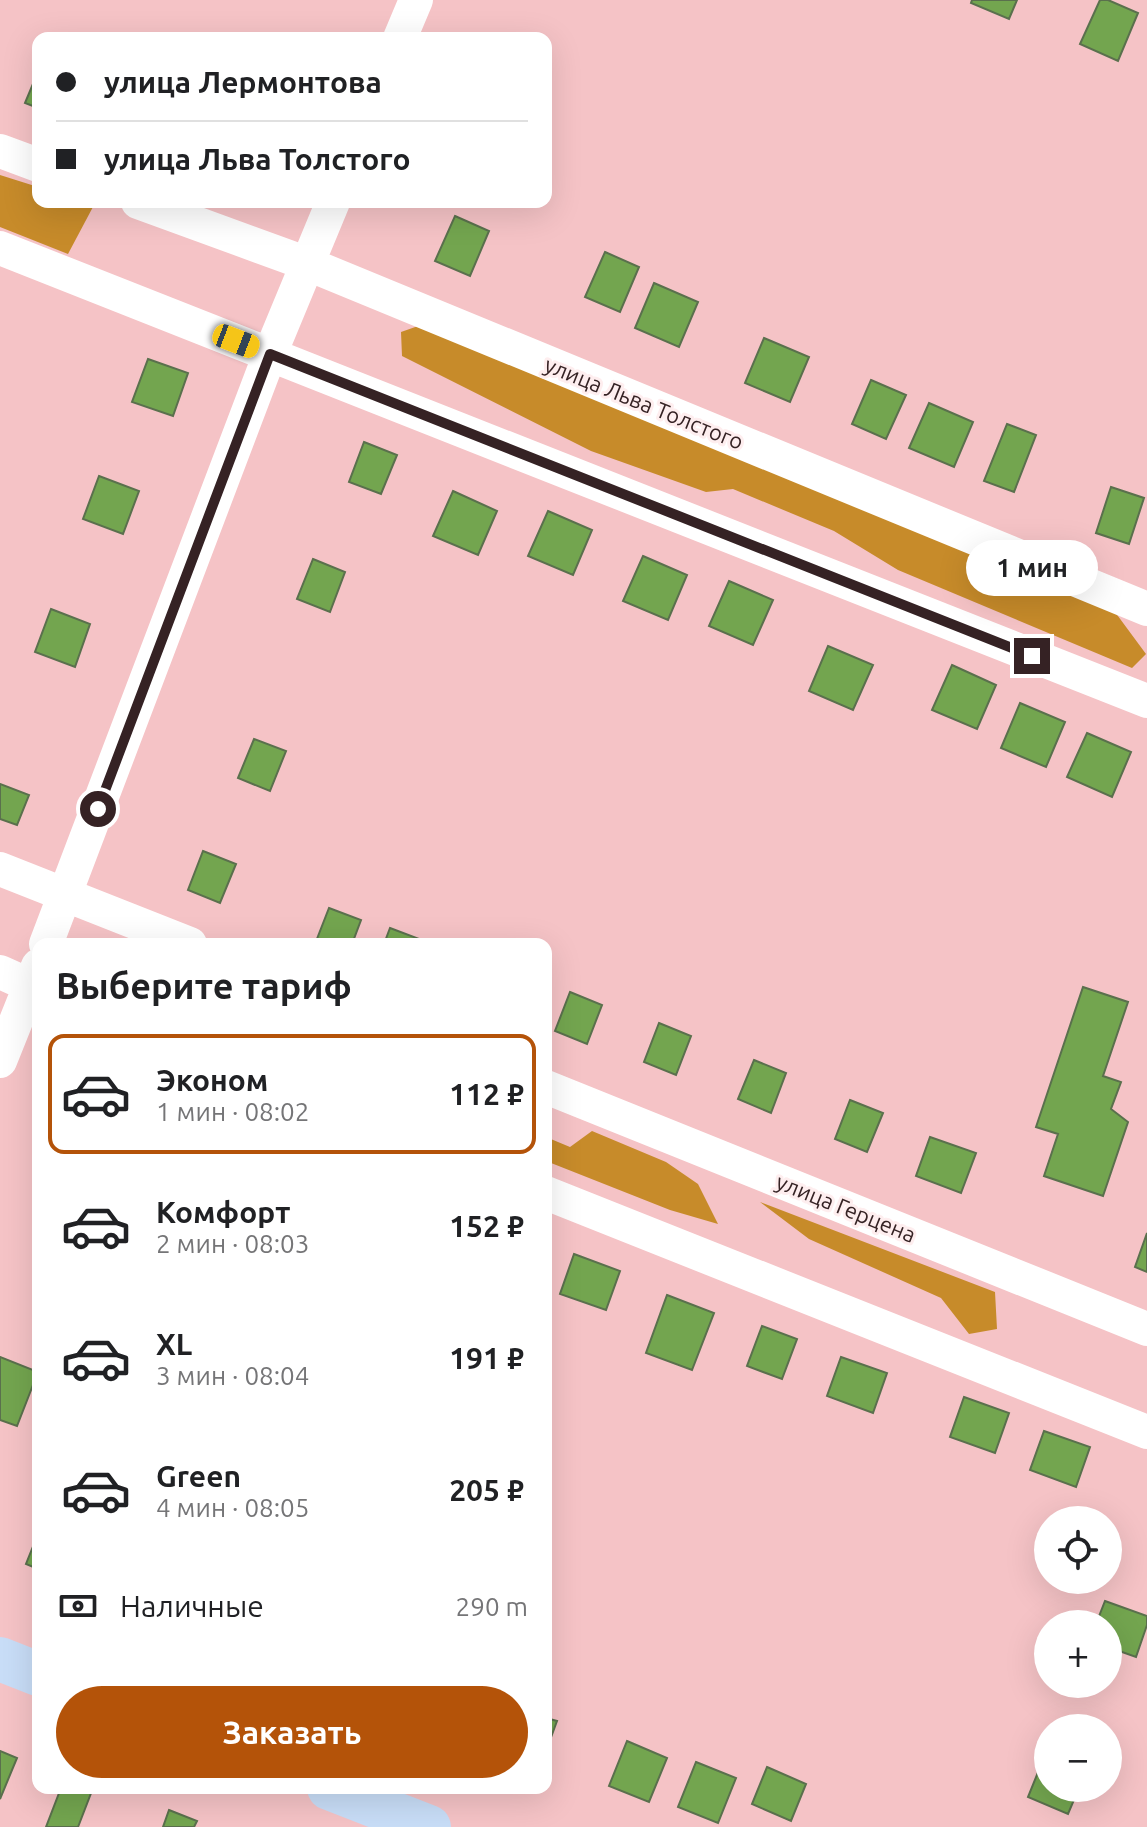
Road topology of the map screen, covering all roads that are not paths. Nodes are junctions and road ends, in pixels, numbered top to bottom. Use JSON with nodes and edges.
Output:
{"nodes":[{"id":1,"x":416,"y":0,"type":"edge"},
{"id":2,"x":403,"y":32,"type":"edge"},
{"id":3,"x":0,"y":151,"type":"edge"},
{"id":4,"x":32,"y":163,"type":"edge"},
{"id":5,"x":154,"y":208,"type":"edge"},
{"id":6,"x":331,"y":208,"type":"edge"},
{"id":7,"x":0,"y":248,"type":"edge"},
{"id":8,"x":308,"y":264,"type":"junction"},
{"id":9,"x":270,"y":354,"type":"junction"},
{"id":10,"x":1147,"y":609,"type":"edge"},
{"id":11,"x":1147,"y":701,"type":"edge"},
{"id":12,"x":0,"y":869,"type":"edge"},
{"id":13,"x":65,"y":894,"type":"junction"},
{"id":14,"x":48,"y":938,"type":"edge"},
{"id":15,"x":175,"y":938,"type":"edge"},
{"id":16,"x":26,"y":978,"type":"edge"},
{"id":17,"x":0,"y":1061,"type":"edge"},
{"id":18,"x":552,"y":1089,"type":"edge"},
{"id":19,"x":552,"y":1195,"type":"edge"},
{"id":20,"x":1147,"y":1329,"type":"edge"},
{"id":21,"x":1147,"y":1432,"type":"edge"},
{"id":22,"x":0,"y":1659,"type":"edge"},
{"id":23,"x":32,"y":1672,"type":"edge"},
{"id":24,"x":344,"y":1794,"type":"edge"},
{"id":25,"x":429,"y":1827,"type":"edge"}],
"edges":[{"from":1,"to":2,"type":"street"},
{"from":3,"to":4,"type":"street"},
{"from":5,"to":8,"type":"street","name":"улица Льва Толстого"},
{"from":6,"to":8,"type":"street"},
{"from":7,"to":9,"type":"street"},
{"from":8,"to":9,"type":"street"},
{"from":8,"to":10,"type":"street","name":"улица Льва Толстого"},
{"from":9,"to":11,"type":"street"},
{"from":9,"to":13,"type":"street"},
{"from":12,"to":13,"type":"street"},
{"from":13,"to":14,"type":"street"},
{"from":13,"to":15,"type":"street"},
{"from":16,"to":17,"type":"street"},
{"from":18,"to":20,"type":"street","name":"улица Герцена"},
{"from":19,"to":21,"type":"street"},
{"from":22,"to":23,"type":"main road"},
{"from":24,"to":25,"type":"main road"}]}
